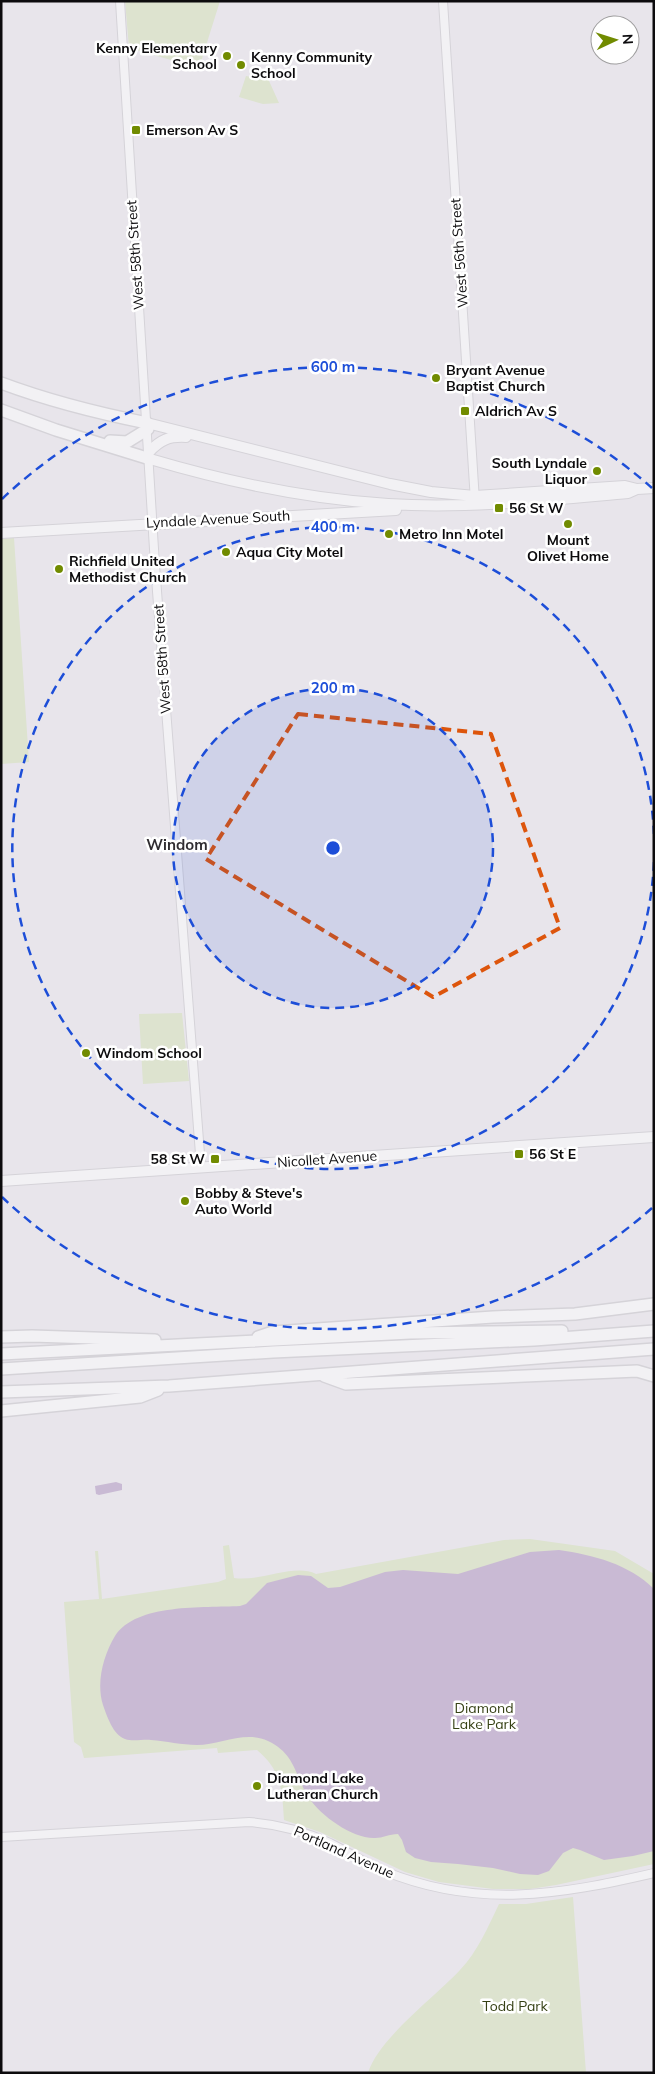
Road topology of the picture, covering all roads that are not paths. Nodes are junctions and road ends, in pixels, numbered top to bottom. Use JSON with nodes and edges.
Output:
{"nodes":[{"id":1,"x":120,"y":1,"type":"edge"},
{"id":2,"x":443,"y":1,"type":"edge"},
{"id":3,"x":1,"y":383,"type":"edge"},
{"id":4,"x":1,"y":410,"type":"edge"},
{"id":5,"x":147,"y":426,"type":"junction"},
{"id":6,"x":202,"y":437,"type":"junction"},
{"id":7,"x":83,"y":438,"type":"junction"},
{"id":8,"x":149,"y":456,"type":"junction"},
{"id":9,"x":654,"y":488,"type":"edge"},
{"id":10,"x":475,"y":500,"type":"junction"},
{"id":11,"x":434,"y":504,"type":"junction"},
{"id":12,"x":153,"y":523,"type":"junction"},
{"id":13,"x":1,"y":533,"type":"edge"},
{"id":14,"x":654,"y":1137,"type":"edge"},
{"id":15,"x":201,"y":1167,"type":"junction"},
{"id":16,"x":1,"y":1181,"type":"edge"},
{"id":17,"x":654,"y":1304,"type":"edge"},
{"id":18,"x":654,"y":1331,"type":"edge"},
{"id":19,"x":618,"y":1333,"type":"junction"},
{"id":20,"x":1,"y":1337,"type":"edge"},
{"id":21,"x":250,"y":1342,"type":"junction"},
{"id":22,"x":185,"y":1345,"type":"junction"},
{"id":23,"x":654,"y":1349,"type":"edge"},
{"id":24,"x":1,"y":1354,"type":"edge"},
{"id":25,"x":1,"y":1369,"type":"edge"},
{"id":26,"x":320,"y":1375,"type":"junction"},
{"id":27,"x":654,"y":1376,"type":"edge"},
{"id":28,"x":169,"y":1386,"type":"junction"},
{"id":29,"x":1,"y":1392,"type":"edge"},
{"id":30,"x":1,"y":1411,"type":"edge"},
{"id":31,"x":1,"y":1837,"type":"edge"},
{"id":32,"x":654,"y":1873,"type":"edge"}],
"edges":[{"from":1,"to":5,"type":"street","name":"West 58th Street"},
{"from":2,"to":10,"type":"street","name":"West 56th Street"},
{"from":3,"to":5,"type":"highway"},
{"from":4,"to":7,"type":"highway"},
{"from":5,"to":6,"type":"main road"},
{"from":5,"to":7,"type":"highway"},
{"from":5,"to":8,"type":"street","name":"West 58th Street"},
{"from":6,"to":8,"type":"main road"},
{"from":6,"to":10,"type":"main road"},
{"from":7,"to":8,"type":"highway"},
{"from":8,"to":11,"type":"main road"},
{"from":8,"to":12,"type":"street","name":"West 58th Street"},
{"from":9,"to":10,"type":"main road"},
{"from":10,"to":11,"type":"main road"},
{"from":11,"to":12,"type":"main road","name":"Lyndale Avenue South"},
{"from":12,"to":13,"type":"main road","name":"Lyndale Avenue South"},
{"from":12,"to":15,"type":"street","name":"West 58th Street"},
{"from":14,"to":15,"type":"main road","name":"Nicollet Avenue"},
{"from":15,"to":16,"type":"main road","name":"Nicollet Avenue"},
{"from":17,"to":21,"type":"highway"},
{"from":18,"to":19,"type":"highway"},
{"from":19,"to":21,"type":"highway"},
{"from":19,"to":25,"type":"highway"},
{"from":20,"to":22,"type":"highway"},
{"from":21,"to":22,"type":"highway"},
{"from":22,"to":24,"type":"highway"},
{"from":23,"to":26,"type":"highway"},
{"from":26,"to":27,"type":"highway"},
{"from":26,"to":28,"type":"highway"},
{"from":28,"to":29,"type":"highway"},
{"from":28,"to":30,"type":"highway"},
{"from":31,"to":32,"type":"street","name":"Portland Avenue"}]}
